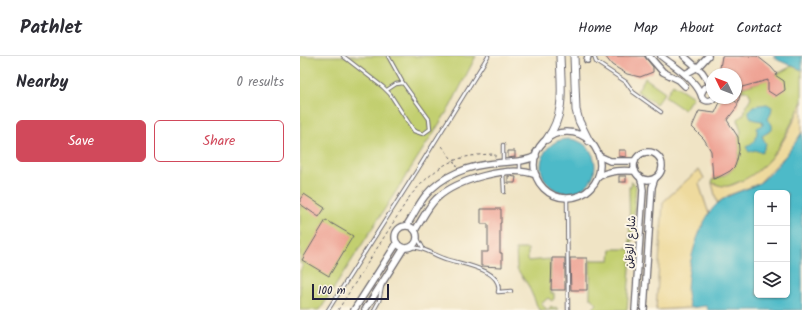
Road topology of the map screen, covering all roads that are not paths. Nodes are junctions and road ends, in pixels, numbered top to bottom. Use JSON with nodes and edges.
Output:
{"nodes":[{"id":1,"x":343,"y":56,"type":"edge"},
{"id":2,"x":388,"y":56,"type":"edge"},
{"id":3,"x":488,"y":56,"type":"edge"},
{"id":4,"x":560,"y":56,"type":"edge"},
{"id":5,"x":574,"y":56,"type":"edge"},
{"id":6,"x":594,"y":56,"type":"edge"},
{"id":7,"x":649,"y":56,"type":"edge"},
{"id":8,"x":661,"y":56,"type":"edge"},
{"id":9,"x":684,"y":56,"type":"edge"},
{"id":10,"x":708,"y":56,"type":"edge"},
{"id":11,"x":698,"y":67,"type":"junction"},
{"id":12,"x":683,"y":72,"type":"junction"},
{"id":13,"x":706,"y":77,"type":"edge"},
{"id":14,"x":676,"y":78,"type":"junction"},
{"id":15,"x":403,"y":83,"type":"junction"},
{"id":16,"x":685,"y":86,"type":"dead end"},
{"id":17,"x":706,"y":88,"type":"edge"},
{"id":18,"x":387,"y":90,"type":"junction"},
{"id":19,"x":701,"y":94,"type":"junction"},
{"id":20,"x":706,"y":101,"type":"edge"},
{"id":21,"x":661,"y":112,"type":"dead end"},
{"id":22,"x":544,"y":140,"type":"junction"},
{"id":23,"x":589,"y":140,"type":"junction"},
{"id":24,"x":503,"y":145,"type":"dead end"},
{"id":25,"x":533,"y":155,"type":"junction"},
{"id":26,"x":599,"y":156,"type":"junction"},
{"id":27,"x":615,"y":161,"type":"junction"},
{"id":28,"x":635,"y":161,"type":"junction"},
{"id":29,"x":503,"y":162,"type":"junction"},
{"id":30,"x":520,"y":162,"type":"junction"},
{"id":31,"x":461,"y":171,"type":"junction"},
{"id":32,"x":520,"y":171,"type":"junction"},
{"id":33,"x":614,"y":171,"type":"junction"},
{"id":34,"x":635,"y":171,"type":"junction"},
{"id":35,"x":503,"y":172,"type":"junction"},
{"id":36,"x":536,"y":176,"type":"junction"},
{"id":37,"x":598,"y":177,"type":"junction"},
{"id":38,"x":640,"y":177,"type":"junction"},
{"id":39,"x":654,"y":178,"type":"junction"},
{"id":40,"x":472,"y":180,"type":"junction"},
{"id":41,"x":504,"y":192,"type":"dead end"},
{"id":42,"x":567,"y":198,"type":"junction"},
{"id":43,"x":407,"y":225,"type":"junction"},
{"id":44,"x":415,"y":230,"type":"junction"},
{"id":45,"x":417,"y":237,"type":"junction"},
{"id":46,"x":397,"y":243,"type":"junction"},
{"id":47,"x":411,"y":247,"type":"junction"},
{"id":48,"x":404,"y":248,"type":"junction"},
{"id":49,"x":424,"y":248,"type":"junction"},
{"id":50,"x":382,"y":282,"type":"junction"},
{"id":51,"x":511,"y":291,"type":"dead end"},
{"id":52,"x":328,"y":310,"type":"edge"},
{"id":53,"x":354,"y":310,"type":"edge"},
{"id":54,"x":364,"y":310,"type":"edge"},
{"id":55,"x":374,"y":310,"type":"edge"},
{"id":56,"x":568,"y":310,"type":"edge"},
{"id":57,"x":635,"y":310,"type":"edge"},
{"id":58,"x":644,"y":310,"type":"edge"}],
"edges":[{"from":1,"to":18,"type":"lane"},
{"from":2,"to":15,"type":"lane"},
{"from":3,"to":52,"type":"lane"},
{"from":4,"to":22,"type":"street"},
{"from":5,"to":23,"type":"street"},
{"from":6,"to":21,"type":"lane"},
{"from":7,"to":14,"type":"street"},
{"from":8,"to":12,"type":"street"},
{"from":9,"to":11,"type":"street"},
{"from":10,"to":11,"type":"street"},
{"from":11,"to":12,"type":"street"},
{"from":11,"to":13,"type":"street"},
{"from":12,"to":14,"type":"street"},
{"from":12,"to":19,"type":"street"},
{"from":14,"to":16,"type":"street"},
{"from":15,"to":18,"type":"lane"},
{"from":15,"to":18,"type":"lane"},
{"from":17,"to":19,"type":"street"},
{"from":19,"to":20,"type":"street"},
{"from":22,"to":23,"type":"street"},
{"from":22,"to":25,"type":"street"},
{"from":23,"to":26,"type":"street"},
{"from":24,"to":29,"type":"lane"},
{"from":25,"to":30,"type":"street"},
{"from":25,"to":36,"type":"street"},
{"from":26,"to":27,"type":"street"},
{"from":26,"to":37,"type":"street"},
{"from":27,"to":28,"type":"street"},
{"from":27,"to":33,"type":"lane"},
{"from":28,"to":34,"type":"street"},
{"from":28,"to":39,"type":"street"},
{"from":29,"to":30,"type":"street"},
{"from":29,"to":31,"type":"street"},
{"from":30,"to":32,"type":"lane"},
{"from":31,"to":40,"type":"street"},
{"from":31,"to":43,"type":"street"},
{"from":32,"to":35,"type":"street"},
{"from":32,"to":36,"type":"street"},
{"from":33,"to":34,"type":"street"},
{"from":33,"to":37,"type":"street"},
{"from":34,"to":38,"type":"street"},
{"from":35,"to":40,"type":"street"},
{"from":35,"to":41,"type":"lane"},
{"from":36,"to":42,"type":"street"},
{"from":37,"to":42,"type":"street"},
{"from":38,"to":39,"type":"street"},
{"from":38,"to":57,"type":"street","name":"شارع الوَطَن"},
{"from":39,"to":58,"type":"street","name":"شارع الوَطَن"},
{"from":40,"to":44,"type":"street"},
{"from":42,"to":56,"type":"lane"},
{"from":43,"to":44,"type":"street"},
{"from":43,"to":46,"type":"street"},
{"from":44,"to":45,"type":"street"},
{"from":45,"to":47,"type":"street"},
{"from":45,"to":49,"type":"lane"},
{"from":46,"to":48,"type":"street"},
{"from":46,"to":53,"type":"street"},
{"from":47,"to":48,"type":"street"},
{"from":47,"to":49,"type":"lane"},
{"from":48,"to":50,"type":"street"},
{"from":49,"to":51,"type":"lane"},
{"from":50,"to":54,"type":"street"},
{"from":50,"to":55,"type":"lane"}]}
